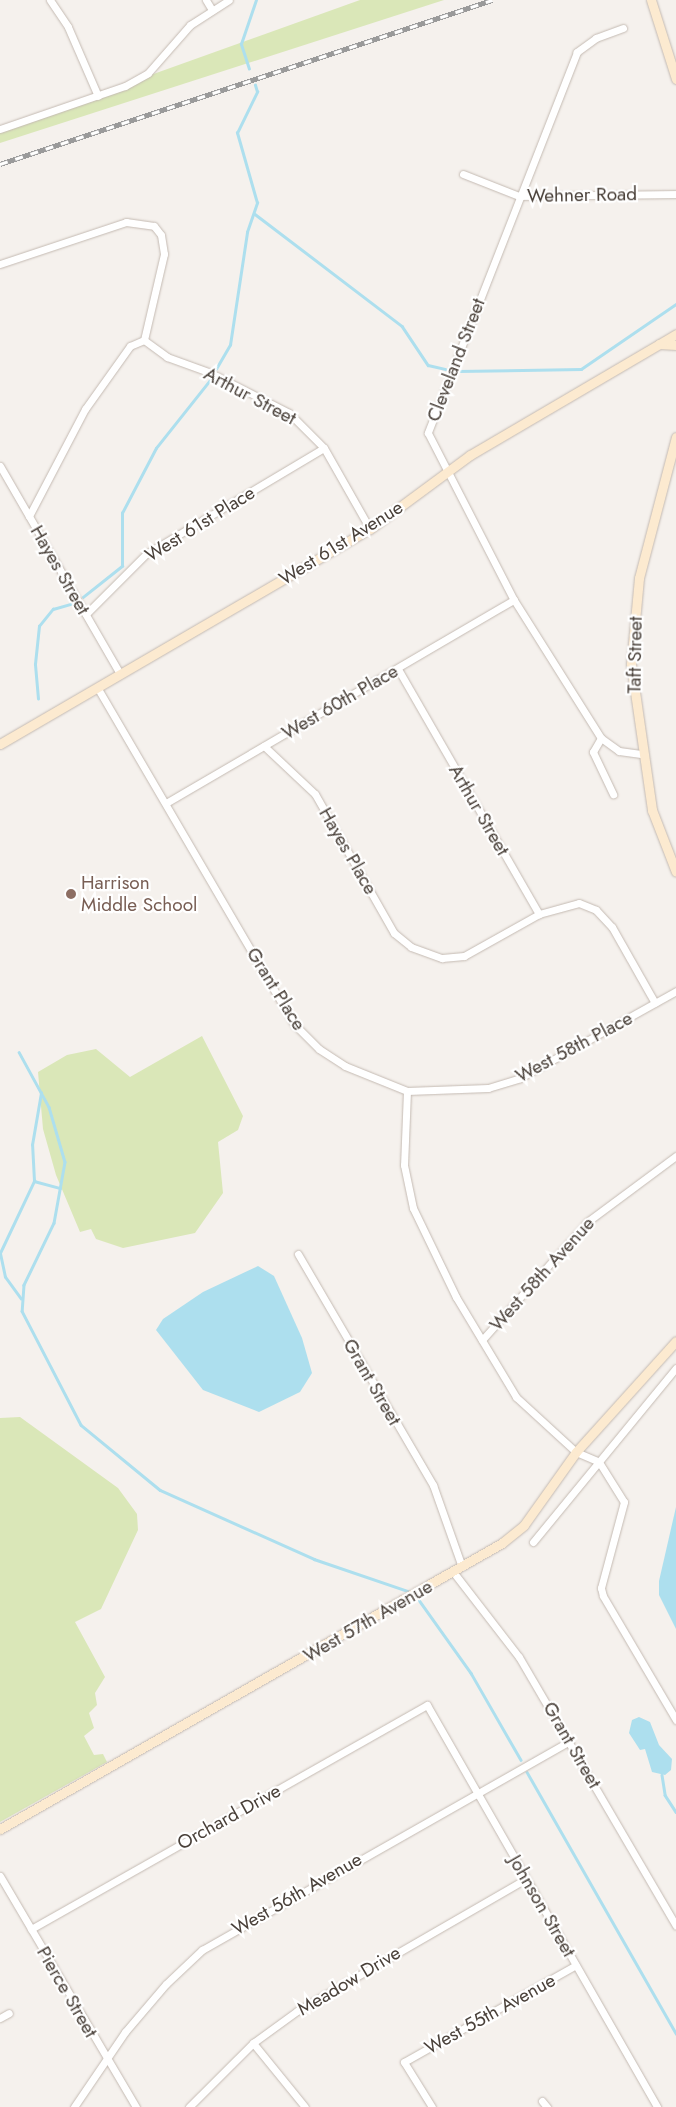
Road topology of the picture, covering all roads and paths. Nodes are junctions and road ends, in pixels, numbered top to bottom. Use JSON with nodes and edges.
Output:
{"nodes":[{"id":1,"x":50,"y":0,"type":"edge"},
{"id":2,"x":206,"y":0,"type":"edge"},
{"id":3,"x":229,"y":0,"type":"edge"},
{"id":4,"x":651,"y":0,"type":"edge"},
{"id":5,"x":212,"y":10,"type":"junction"},
{"id":6,"x":623,"y":28,"type":"dead end"},
{"id":7,"x":676,"y":79,"type":"edge"},
{"id":8,"x":98,"y":96,"type":"junction"},
{"id":9,"x":0,"y":129,"type":"edge"},
{"id":10,"x":463,"y":174,"type":"dead end"},
{"id":11,"x":676,"y":194,"type":"edge"},
{"id":12,"x":519,"y":196,"type":"junction"},
{"id":13,"x":0,"y":264,"type":"edge"},
{"id":14,"x":676,"y":334,"type":"edge"},
{"id":15,"x":144,"y":340,"type":"junction"},
{"id":16,"x":659,"y":344,"type":"junction"},
{"id":17,"x":676,"y":344,"type":"edge"},
{"id":18,"x":676,"y":437,"type":"edge"},
{"id":19,"x":324,"y":448,"type":"junction"},
{"id":20,"x":0,"y":466,"type":"edge"},
{"id":21,"x":446,"y":472,"type":"junction"},
{"id":22,"x":30,"y":516,"type":"junction"},
{"id":23,"x":370,"y":529,"type":"junction"},
{"id":24,"x":514,"y":600,"type":"junction"},
{"id":25,"x":86,"y":614,"type":"junction"},
{"id":26,"x":398,"y":668,"type":"junction"},
{"id":27,"x":120,"y":674,"type":"junction"},
{"id":28,"x":97,"y":687,"type":"junction"},
{"id":29,"x":601,"y":738,"type":"junction"},
{"id":30,"x":0,"y":744,"type":"edge"},
{"id":31,"x":264,"y":746,"type":"junction"},
{"id":32,"x":641,"y":754,"type":"junction"},
{"id":33,"x":613,"y":794,"type":"dead end"},
{"id":34,"x":166,"y":803,"type":"junction"},
{"id":35,"x":676,"y":872,"type":"edge"},
{"id":36,"x":539,"y":914,"type":"junction"},
{"id":37,"x":676,"y":991,"type":"edge"},
{"id":38,"x":655,"y":1003,"type":"junction"},
{"id":39,"x":407,"y":1091,"type":"junction"},
{"id":40,"x":676,"y":1156,"type":"edge"},
{"id":41,"x":298,"y":1254,"type":"dead end"},
{"id":42,"x":482,"y":1340,"type":"junction"},
{"id":43,"x":676,"y":1341,"type":"edge"},
{"id":44,"x":676,"y":1368,"type":"edge"},
{"id":45,"x":576,"y":1452,"type":"junction"},
{"id":46,"x":599,"y":1462,"type":"junction"},
{"id":47,"x":533,"y":1542,"type":"dead end"},
{"id":48,"x":462,"y":1567,"type":"junction"},
{"id":49,"x":454,"y":1572,"type":"junction"},
{"id":50,"x":427,"y":1706,"type":"joint"},
{"id":51,"x":676,"y":1720,"type":"edge"},
{"id":52,"x":570,"y":1741,"type":"junction"},
{"id":53,"x":478,"y":1792,"type":"junction"},
{"id":54,"x":0,"y":1829,"type":"edge"},
{"id":55,"x":0,"y":1876,"type":"edge"},
{"id":56,"x":526,"y":1879,"type":"junction"},
{"id":57,"x":676,"y":1926,"type":"edge"},
{"id":58,"x":31,"y":1929,"type":"junction"},
{"id":59,"x":576,"y":1965,"type":"junction"},
{"id":60,"x":9,"y":2013,"type":"dead end"},
{"id":61,"x":0,"y":2018,"type":"edge"},
{"id":62,"x":253,"y":2043,"type":"junction"},
{"id":63,"x":107,"y":2060,"type":"junction"},
{"id":64,"x":74,"y":2107,"type":"edge"},
{"id":65,"x":136,"y":2107,"type":"edge"},
{"id":66,"x":189,"y":2107,"type":"edge"},
{"id":67,"x":306,"y":2107,"type":"edge"},
{"id":68,"x":432,"y":2107,"type":"edge"},
{"id":69,"x":657,"y":2107,"type":"edge"}],
"edges":[{"from":1,"to":8,"type":"street"},
{"from":2,"to":5,"type":"street"},
{"from":3,"to":5,"type":"street"},
{"from":4,"to":7,"type":"main road"},
{"from":5,"to":8,"type":"street"},
{"from":6,"to":12,"type":"street","name":"Cleveland Street"},
{"from":8,"to":9,"type":"street"},
{"from":10,"to":12,"type":"street","name":"Wehner Road"},
{"from":11,"to":12,"type":"street","name":"Wehner Road"},
{"from":12,"to":21,"type":"street","name":"Cleveland Street"},
{"from":13,"to":15,"type":"street"},
{"from":14,"to":16,"type":"main road","name":"West 61st Avenue"},
{"from":15,"to":19,"type":"street","name":"Arthur Street"},
{"from":15,"to":22,"type":"street"},
{"from":16,"to":17,"type":"main road"},
{"from":16,"to":21,"type":"main road","name":"West 61st Avenue"},
{"from":18,"to":32,"type":"main road","name":"Taft Street"},
{"from":19,"to":23,"type":"street","name":"Arthur Street"},
{"from":19,"to":25,"type":"street","name":"West 61st Place"},
{"from":20,"to":22,"type":"street","name":"Hayes Street"},
{"from":21,"to":23,"type":"main road","name":"West 61st Avenue"},
{"from":21,"to":24,"type":"street","name":"Cleveland Street"},
{"from":22,"to":25,"type":"street","name":"Hayes Street"},
{"from":23,"to":27,"type":"main road","name":"West 61st Avenue"},
{"from":24,"to":26,"type":"street","name":"West 60th Place"},
{"from":24,"to":29,"type":"street","name":"Cleveland Street"},
{"from":25,"to":27,"type":"street","name":"Hayes Street"},
{"from":26,"to":31,"type":"street","name":"West 60th Place"},
{"from":26,"to":36,"type":"street","name":"Arthur Street"},
{"from":27,"to":28,"type":"main road","name":"West 61st Avenue"},
{"from":28,"to":30,"type":"main road","name":"West 61st Avenue"},
{"from":28,"to":34,"type":"street","name":"Grant Place"},
{"from":29,"to":32,"type":"street","name":"Cleveland Street"},
{"from":29,"to":33,"type":"street"},
{"from":31,"to":34,"type":"street","name":"West 60th Place"},
{"from":31,"to":36,"type":"street","name":"Hayes Place"},
{"from":32,"to":35,"type":"main road","name":"Taft Street"},
{"from":34,"to":39,"type":"street","name":"Grant Place"},
{"from":36,"to":38,"type":"street"},
{"from":37,"to":38,"type":"street","name":"West 58th Place"},
{"from":38,"to":39,"type":"street","name":"West 58th Place"},
{"from":39,"to":42,"type":"street"},
{"from":40,"to":42,"type":"street","name":"West 58th Avenue"},
{"from":41,"to":48,"type":"street","name":"Grant Street"},
{"from":42,"to":45,"type":"street"},
{"from":43,"to":45,"type":"main road","name":"West 57th Avenue"},
{"from":44,"to":46,"type":"street"},
{"from":45,"to":46,"type":"street"},
{"from":45,"to":48,"type":"main road","name":"West 57th Avenue"},
{"from":46,"to":47,"type":"street"},
{"from":46,"to":51,"type":"street"},
{"from":48,"to":49,"type":"main road","name":"West 57th Avenue"},
{"from":49,"to":52,"type":"street","name":"Grant Street"},
{"from":49,"to":54,"type":"main road","name":"West 57th Avenue"},
{"from":50,"to":53,"type":"street","name":"Johnson Street"},
{"from":50,"to":58,"type":"street","name":"Orchard Drive"},
{"from":52,"to":53,"type":"street","name":"West 56th Avenue"},
{"from":52,"to":57,"type":"street","name":"Grant Street"},
{"from":53,"to":56,"type":"street","name":"Johnson Street"},
{"from":53,"to":63,"type":"street","name":"West 56th Avenue"},
{"from":55,"to":58,"type":"street","name":"Pierce Street"},
{"from":56,"to":59,"type":"street","name":"Johnson Street"},
{"from":56,"to":62,"type":"street","name":"Meadow Drive"},
{"from":58,"to":63,"type":"street","name":"Pierce Street"},
{"from":59,"to":68,"type":"street","name":"West 55th Avenue"},
{"from":59,"to":69,"type":"street","name":"Johnson Street"},
{"from":60,"to":61,"type":"street"},
{"from":62,"to":66,"type":"street","name":"Meadow Drive"},
{"from":62,"to":67,"type":"street"},
{"from":63,"to":64,"type":"street","name":"West 56th Avenue"},
{"from":63,"to":65,"type":"street","name":"Pierce Street"}]}
